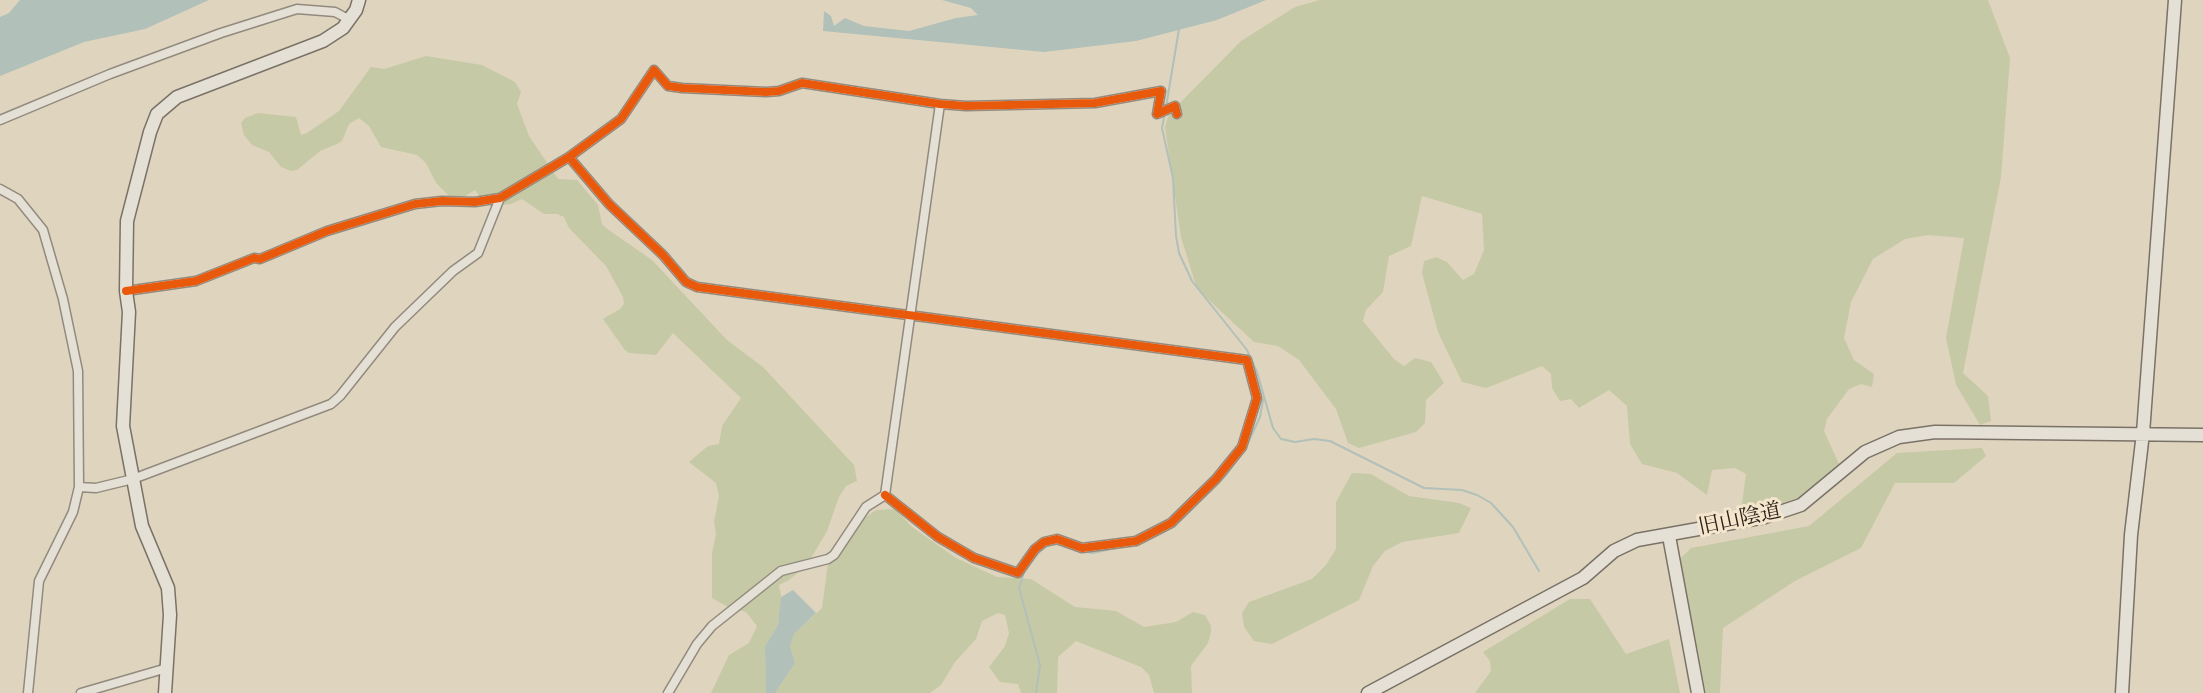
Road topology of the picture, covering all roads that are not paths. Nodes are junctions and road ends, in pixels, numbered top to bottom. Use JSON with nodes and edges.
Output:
{"nodes":[{"id":1,"x":2175,"y":0,"type":"edge"},
{"id":2,"x":355,"y":10,"type":"edge"},
{"id":3,"x":940,"y":104,"type":"junction"},
{"id":4,"x":1177,"y":114,"type":"dead end"},
{"id":5,"x":0,"y":120,"type":"edge"},
{"id":6,"x":569,"y":157,"type":"junction"},
{"id":7,"x":0,"y":189,"type":"edge"},
{"id":8,"x":500,"y":198,"type":"junction"},
{"id":9,"x":126,"y":291,"type":"junction"},
{"id":10,"x":910,"y":315,"type":"junction"},
{"id":11,"x":2143,"y":433,"type":"junction"},
{"id":12,"x":2203,"y":435,"type":"edge"},
{"id":13,"x":133,"y":479,"type":"junction"},
{"id":14,"x":79,"y":487,"type":"junction"},
{"id":15,"x":885,"y":495,"type":"junction"},
{"id":16,"x":1669,"y":536,"type":"junction"},
{"id":17,"x":167,"y":668,"type":"junction"},
{"id":18,"x":28,"y":693,"type":"edge"},
{"id":19,"x":81,"y":693,"type":"edge"},
{"id":20,"x":165,"y":693,"type":"edge"},
{"id":21,"x":668,"y":693,"type":"edge"},
{"id":22,"x":1368,"y":693,"type":"edge"},
{"id":23,"x":1698,"y":693,"type":"edge"},
{"id":24,"x":2122,"y":693,"type":"edge"}],
"edges":[{"from":1,"to":11,"type":"street"},
{"from":2,"to":5,"type":"street"},
{"from":2,"to":9,"type":"street"},
{"from":3,"to":4,"type":"street"},
{"from":3,"to":6,"type":"street"},
{"from":3,"to":10,"type":"street"},
{"from":6,"to":8,"type":"street"},
{"from":6,"to":10,"type":"street"},
{"from":7,"to":14,"type":"street"},
{"from":8,"to":9,"type":"street"},
{"from":8,"to":13,"type":"street"},
{"from":9,"to":13,"type":"street"},
{"from":10,"to":15,"type":"street"},
{"from":10,"to":15,"type":"street"},
{"from":11,"to":12,"type":"street","name":"旧山陰道"},
{"from":11,"to":16,"type":"street","name":"旧山陰道"},
{"from":11,"to":24,"type":"street"},
{"from":13,"to":14,"type":"street"},
{"from":13,"to":17,"type":"street"},
{"from":14,"to":18,"type":"street"},
{"from":15,"to":21,"type":"street"},
{"from":16,"to":22,"type":"street","name":"旧山陰道"},
{"from":16,"to":23,"type":"street"},
{"from":17,"to":19,"type":"street"},
{"from":17,"to":20,"type":"street"}]}
